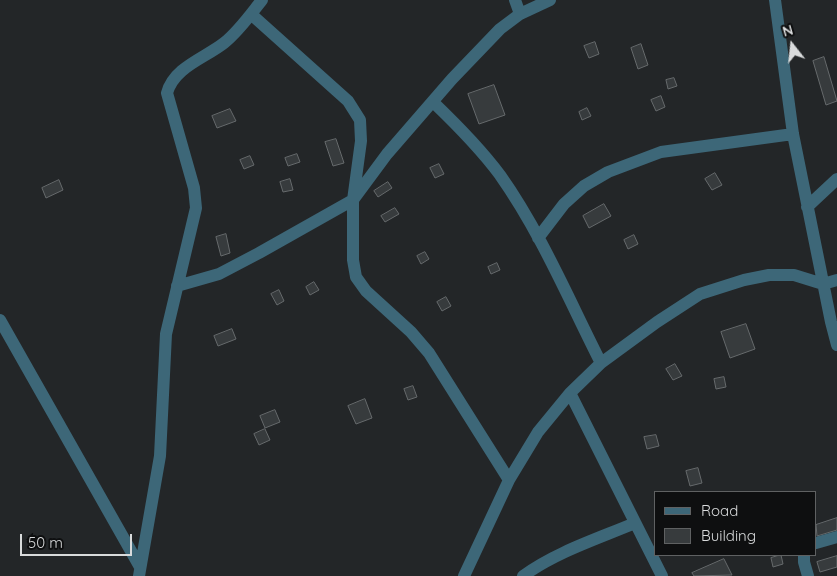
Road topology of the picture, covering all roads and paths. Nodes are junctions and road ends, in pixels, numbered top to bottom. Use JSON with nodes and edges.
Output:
{"nodes":[{"id":1,"x":515,"y":0,"type":"edge"},
{"id":2,"x":550,"y":0,"type":"edge"},
{"id":3,"x":775,"y":0,"type":"edge"},
{"id":4,"x":257,"y":5,"type":"edge"},
{"id":5,"x":520,"y":14,"type":"junction"},
{"id":6,"x":433,"y":102,"type":"junction"},
{"id":7,"x":793,"y":134,"type":"junction"},
{"id":8,"x":837,"y":179,"type":"edge"},
{"id":9,"x":353,"y":200,"type":"junction"},
{"id":10,"x":807,"y":207,"type":"junction"},
{"id":11,"x":538,"y":238,"type":"junction"},
{"id":12,"x":837,"y":280,"type":"edge"},
{"id":13,"x":823,"y":284,"type":"junction"},
{"id":14,"x":177,"y":286,"type":"junction"},
{"id":15,"x":0,"y":320,"type":"edge"},
{"id":16,"x":837,"y":345,"type":"edge"},
{"id":17,"x":601,"y":363,"type":"junction"},
{"id":18,"x":570,"y":393,"type":"junction"},
{"id":19,"x":509,"y":480,"type":"junction"},
{"id":20,"x":635,"y":523,"type":"junction"},
{"id":21,"x":837,"y":537,"type":"edge"},
{"id":22,"x":817,"y":543,"type":"edge"},
{"id":23,"x":804,"y":556,"type":"edge"},
{"id":24,"x":139,"y":571,"type":"edge"},
{"id":25,"x":464,"y":576,"type":"edge"},
{"id":26,"x":523,"y":576,"type":"edge"},
{"id":27,"x":662,"y":576,"type":"edge"},
{"id":28,"x":808,"y":576,"type":"edge"}],
"edges":[{"from":1,"to":5,"type":"street"},
{"from":2,"to":5,"type":"street"},
{"from":3,"to":7,"type":"street"},
{"from":4,"to":9,"type":"street"},
{"from":4,"to":14,"type":"street"},
{"from":5,"to":6,"type":"street"},
{"from":6,"to":9,"type":"street"},
{"from":6,"to":11,"type":"street"},
{"from":7,"to":10,"type":"street"},
{"from":7,"to":11,"type":"street"},
{"from":8,"to":10,"type":"street"},
{"from":9,"to":14,"type":"street"},
{"from":9,"to":19,"type":"street"},
{"from":10,"to":13,"type":"street"},
{"from":11,"to":17,"type":"street"},
{"from":12,"to":13,"type":"street"},
{"from":13,"to":16,"type":"street"},
{"from":13,"to":17,"type":"street"},
{"from":14,"to":24,"type":"street"},
{"from":15,"to":24,"type":"street"},
{"from":17,"to":18,"type":"street"},
{"from":18,"to":19,"type":"street"},
{"from":18,"to":20,"type":"street"},
{"from":19,"to":25,"type":"street"},
{"from":20,"to":26,"type":"street"},
{"from":20,"to":27,"type":"street"},
{"from":21,"to":22,"type":"street"},
{"from":23,"to":28,"type":"street"}]}
